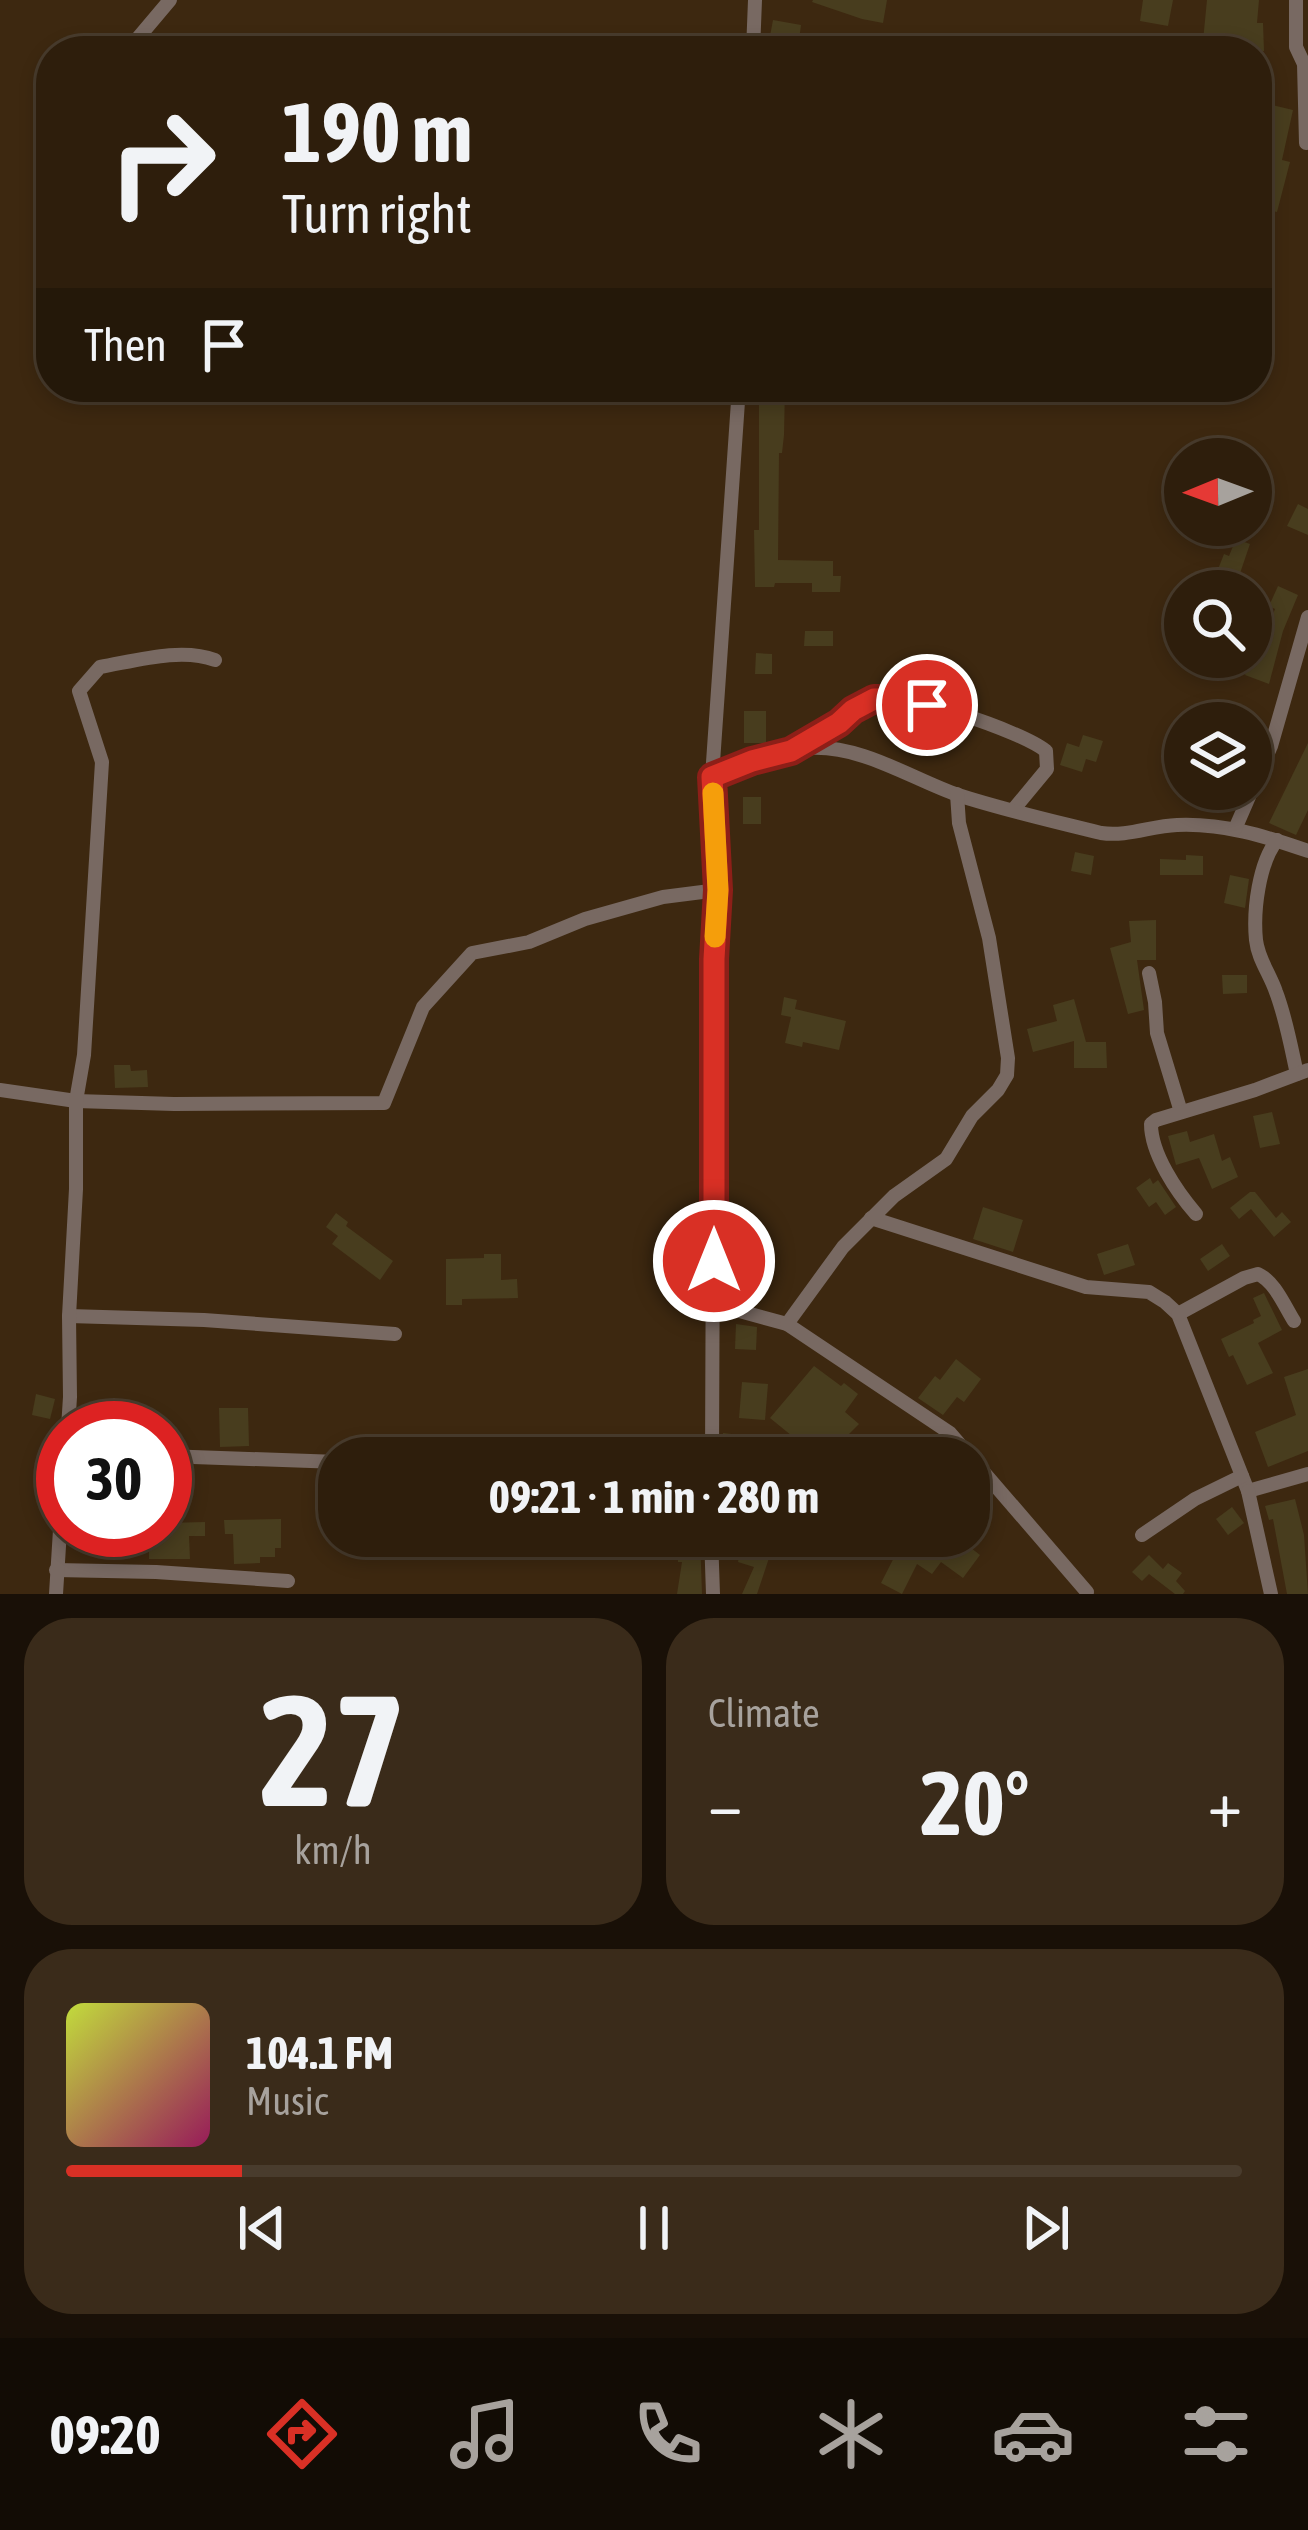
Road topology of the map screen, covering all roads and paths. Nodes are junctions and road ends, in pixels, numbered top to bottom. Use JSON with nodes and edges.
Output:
{"nodes":[{"id":1,"x":170,"y":0,"type":"edge"},
{"id":2,"x":755,"y":0,"type":"edge"},
{"id":3,"x":1296,"y":0,"type":"edge"},
{"id":4,"x":140,"y":36,"type":"edge"},
{"id":5,"x":754,"y":36,"type":"edge"},
{"id":6,"x":1306,"y":143,"type":"edge"},
{"id":7,"x":738,"y":402,"type":"edge"},
{"id":8,"x":1308,"y":616,"type":"edge"},
{"id":9,"x":215,"y":660,"type":"dead end"},
{"id":10,"x":791,"y":751,"type":"junction"},
{"id":11,"x":712,"y":777,"type":"junction"},
{"id":12,"x":958,"y":794,"type":"junction"},
{"id":13,"x":1013,"y":810,"type":"junction"},
{"id":14,"x":1234,"y":829,"type":"junction"},
{"id":15,"x":1277,"y":840,"type":"junction"},
{"id":16,"x":1308,"y":851,"type":"edge"},
{"id":17,"x":718,"y":890,"type":"junction"},
{"id":18,"x":1149,"y":973,"type":"dead end"},
{"id":19,"x":1303,"y":1072,"type":"edge"},
{"id":20,"x":0,"y":1090,"type":"edge"},
{"id":21,"x":76,"y":1100,"type":"junction"},
{"id":22,"x":1180,"y":1112,"type":"junction"},
{"id":23,"x":1196,"y":1214,"type":"dead end"},
{"id":24,"x":872,"y":1218,"type":"junction"},
{"id":25,"x":714,"y":1304,"type":"junction"},
{"id":26,"x":1178,"y":1314,"type":"junction"},
{"id":27,"x":68,"y":1316,"type":"junction"},
{"id":28,"x":1294,"y":1321,"type":"dead end"},
{"id":29,"x":787,"y":1324,"type":"junction"},
{"id":30,"x":394,"y":1334,"type":"dead end"},
{"id":31,"x":70,"y":1401,"type":"edge"},
{"id":32,"x":712,"y":1437,"type":"edge"},
{"id":33,"x":192,"y":1457,"type":"edge"},
{"id":34,"x":318,"y":1461,"type":"edge"},
{"id":35,"x":1308,"y":1474,"type":"edge"},
{"id":36,"x":1245,"y":1483,"type":"junction"},
{"id":37,"x":1142,"y":1535,"type":"dead end"},
{"id":38,"x":57,"y":1557,"type":"edge"},
{"id":39,"x":712,"y":1557,"type":"edge"},
{"id":40,"x":56,"y":1570,"type":"junction"},
{"id":41,"x":288,"y":1582,"type":"dead end"},
{"id":42,"x":1087,"y":1592,"type":"edge"},
{"id":43,"x":56,"y":1594,"type":"edge"},
{"id":44,"x":713,"y":1594,"type":"edge"},
{"id":45,"x":1271,"y":1594,"type":"edge"}],
"edges":[{"from":1,"to":4,"type":"street"},
{"from":2,"to":5,"type":"street"},
{"from":3,"to":6,"type":"street"},
{"from":7,"to":11,"type":"street"},
{"from":8,"to":14,"type":"street"},
{"from":9,"to":21,"type":"street"},
{"from":10,"to":11,"type":"street"},
{"from":10,"to":12,"type":"street"},
{"from":10,"to":13,"type":"street"},
{"from":11,"to":17,"type":"street"},
{"from":12,"to":13,"type":"street"},
{"from":12,"to":24,"type":"street"},
{"from":13,"to":14,"type":"street"},
{"from":14,"to":15,"type":"street"},
{"from":15,"to":16,"type":"street"},
{"from":15,"to":19,"type":"street"},
{"from":17,"to":21,"type":"street"},
{"from":17,"to":25,"type":"street"},
{"from":18,"to":22,"type":"street"},
{"from":19,"to":22,"type":"street"},
{"from":20,"to":21,"type":"street"},
{"from":21,"to":27,"type":"street"},
{"from":22,"to":23,"type":"street"},
{"from":24,"to":26,"type":"street"},
{"from":24,"to":29,"type":"street"},
{"from":25,"to":29,"type":"street"},
{"from":25,"to":32,"type":"street"},
{"from":26,"to":28,"type":"street"},
{"from":26,"to":36,"type":"street"},
{"from":27,"to":30,"type":"street"},
{"from":27,"to":31,"type":"street"},
{"from":29,"to":42,"type":"street"},
{"from":33,"to":34,"type":"street"},
{"from":35,"to":36,"type":"street"},
{"from":36,"to":37,"type":"street"},
{"from":36,"to":45,"type":"street"},
{"from":38,"to":40,"type":"street"},
{"from":39,"to":44,"type":"street"},
{"from":40,"to":41,"type":"street"},
{"from":40,"to":43,"type":"street"}]}
